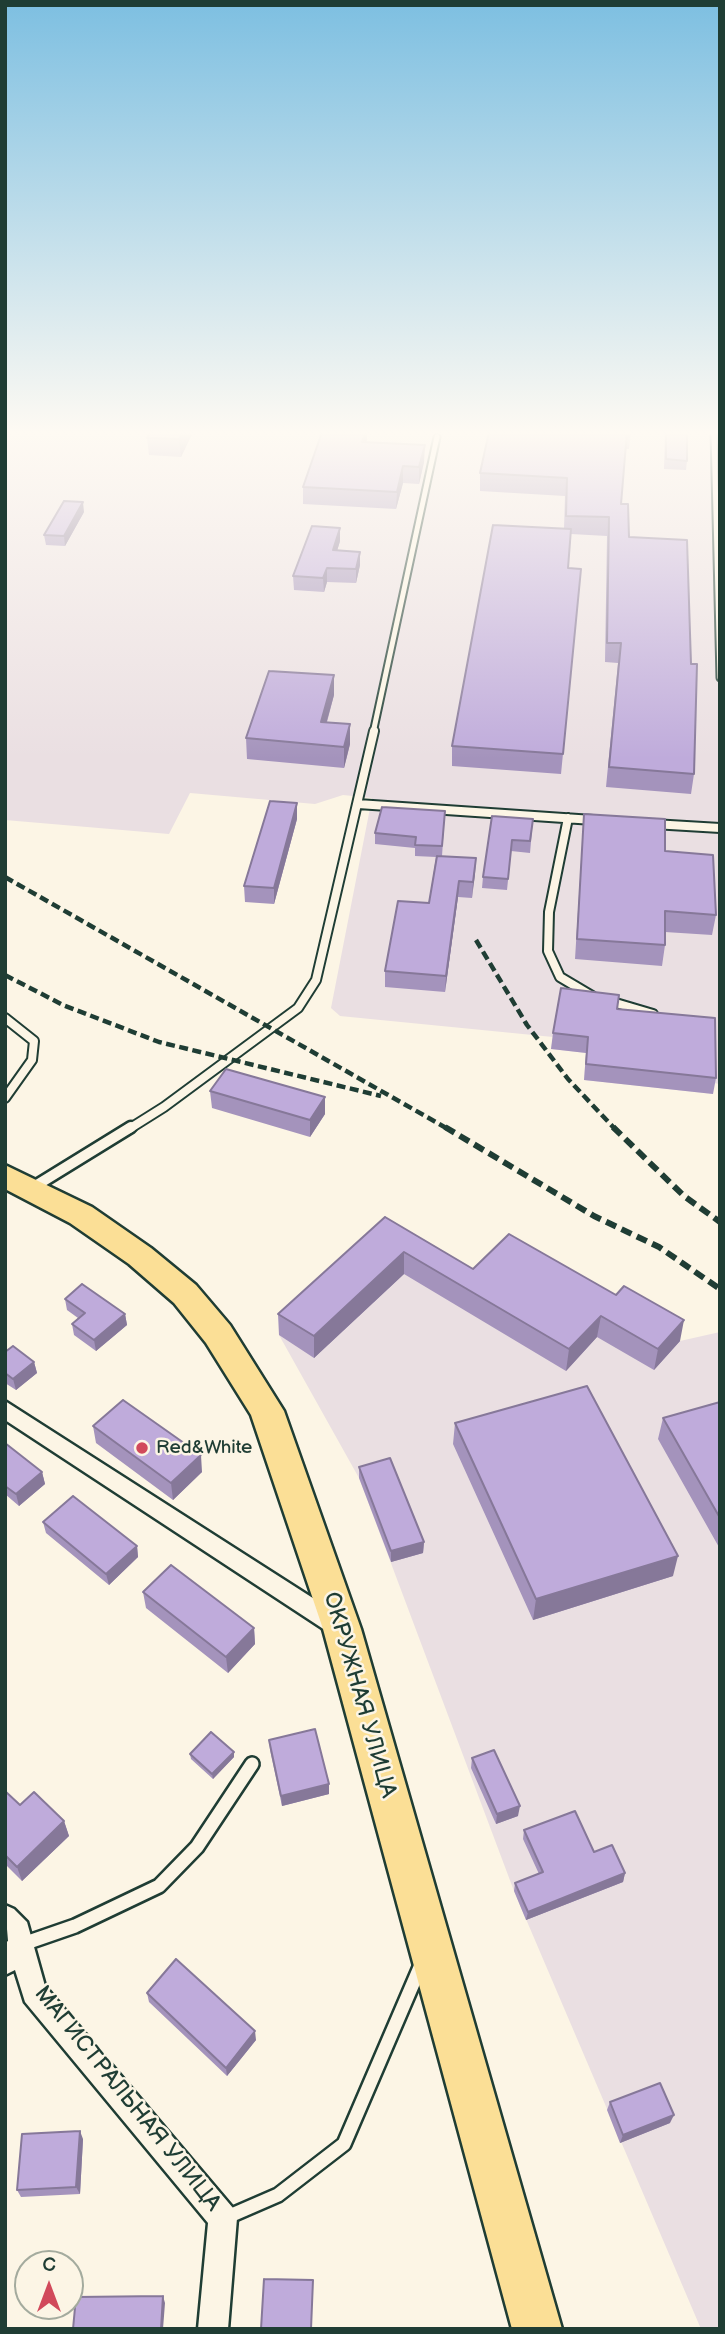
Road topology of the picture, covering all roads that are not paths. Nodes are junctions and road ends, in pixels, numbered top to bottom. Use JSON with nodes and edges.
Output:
{"nodes":[{"id":1,"x":415,"y":541,"type":"edge"},
{"id":2,"x":717,"y":541,"type":"edge"},
{"id":3,"x":720,"y":678,"type":"edge"},
{"id":4,"x":358,"y":804,"type":"junction"},
{"id":5,"x":568,"y":818,"type":"junction"},
{"id":6,"x":610,"y":821,"type":"edge"},
{"id":7,"x":637,"y":823,"type":"edge"},
{"id":8,"x":720,"y":828,"type":"edge"},
{"id":9,"x":664,"y":1014,"type":"edge"},
{"id":10,"x":5,"y":1018,"type":"edge"},
{"id":11,"x":5,"y":1098,"type":"edge"},
{"id":12,"x":19,"y":1182,"type":"edge"},
{"id":13,"x":5,"y":1409,"type":"edge"},
{"id":14,"x":342,"y":1629,"type":"junction"},
{"id":15,"x":252,"y":1764,"type":"dead end"},
{"id":16,"x":5,"y":1918,"type":"edge"},
{"id":17,"x":430,"y":1942,"type":"junction"},
{"id":18,"x":13,"y":1953,"type":"edge"},
{"id":19,"x":223,"y":2218,"type":"junction"},
{"id":20,"x":212,"y":2329,"type":"edge"},
{"id":21,"x":537,"y":2329,"type":"edge"}],
"edges":[{"from":1,"to":4,"type":"lane"},
{"from":2,"to":3,"type":"lane"},
{"from":4,"to":5,"type":"lane"},
{"from":4,"to":12,"type":"lane"},
{"from":5,"to":6,"type":"lane"},
{"from":5,"to":9,"type":"lane"},
{"from":7,"to":8,"type":"lane"},
{"from":10,"to":11,"type":"lane"},
{"from":12,"to":14,"type":"highway","name":"ОКРУЖНАЯ УЛИЦА"},
{"from":13,"to":14,"type":"street"},
{"from":14,"to":17,"type":"highway","name":"ОКРУЖНАЯ УЛИЦА"},
{"from":15,"to":18,"type":"lane"},
{"from":16,"to":18,"type":"street","name":"МАГИСТРАЛЬНАЯ УЛИЦА"},
{"from":17,"to":19,"type":"lane"},
{"from":17,"to":21,"type":"highway","name":"ОКРУЖНАЯ УЛИЦА"},
{"from":18,"to":19,"type":"street","name":"МАГИСТРАЛЬНАЯ УЛИЦА"},
{"from":19,"to":20,"type":"street","name":"МАГИСТРАЛЬНАЯ УЛИЦА"}]}
